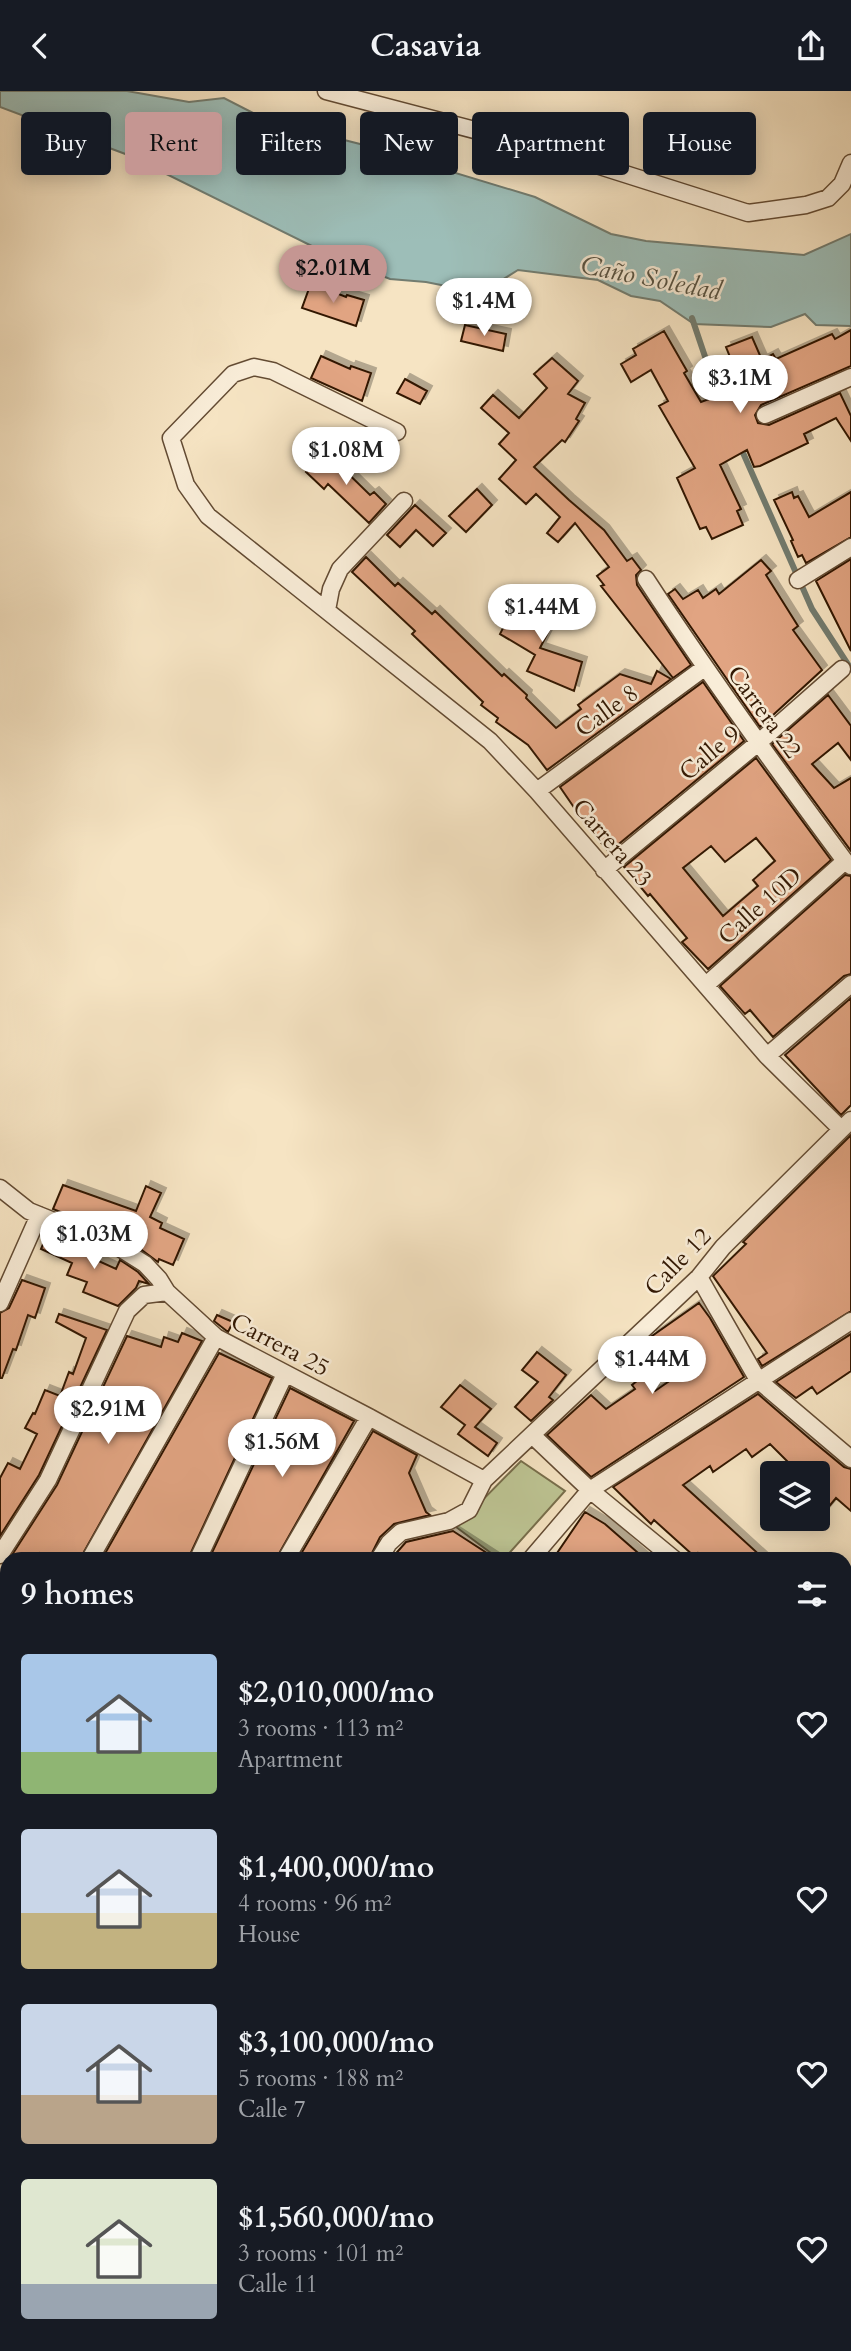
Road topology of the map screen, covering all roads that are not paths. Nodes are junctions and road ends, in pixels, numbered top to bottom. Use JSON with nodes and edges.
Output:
{"nodes":[{"id":1,"x":326,"y":91,"type":"edge"},
{"id":2,"x":851,"y":163,"type":"edge"},
{"id":3,"x":851,"y":377,"type":"edge"},
{"id":4,"x":765,"y":415,"type":"dead end"},
{"id":5,"x":397,"y":432,"type":"dead end"},
{"id":6,"x":404,"y":501,"type":"dead end"},
{"id":7,"x":851,"y":547,"type":"edge"},
{"id":8,"x":646,"y":579,"type":"dead end"},
{"id":9,"x":798,"y":580,"type":"dead end"},
{"id":10,"x":327,"y":610,"type":"junction"},
{"id":11,"x":705,"y":668,"type":"junction"},
{"id":12,"x":842,"y":669,"type":"dead end"},
{"id":13,"x":758,"y":743,"type":"junction"},
{"id":14,"x":537,"y":791,"type":"junction"},
{"id":15,"x":848,"y":863,"type":"edge"},
{"id":16,"x":604,"y":870,"type":"junction"},
{"id":17,"x":851,"y":984,"type":"edge"},
{"id":18,"x":706,"y":985,"type":"junction"},
{"id":19,"x":767,"y":1056,"type":"junction"},
{"id":20,"x":846,"y":1125,"type":"edge"},
{"id":21,"x":0,"y":1188,"type":"edge"},
{"id":22,"x":39,"y":1215,"type":"junction"},
{"id":23,"x":699,"y":1276,"type":"junction"},
{"id":24,"x":167,"y":1292,"type":"junction"},
{"id":25,"x":0,"y":1303,"type":"edge"},
{"id":26,"x":851,"y":1321,"type":"edge"},
{"id":27,"x":216,"y":1337,"type":"junction"},
{"id":28,"x":285,"y":1374,"type":"junction"},
{"id":29,"x":758,"y":1380,"type":"junction"},
{"id":30,"x":369,"y":1417,"type":"junction"},
{"id":31,"x":532,"y":1435,"type":"junction"},
{"id":32,"x":851,"y":1459,"type":"edge"},
{"id":33,"x":484,"y":1480,"type":"junction"},
{"id":34,"x":590,"y":1490,"type":"junction"},
{"id":35,"x":2,"y":1552,"type":"edge"},
{"id":36,"x":94,"y":1552,"type":"edge"},
{"id":37,"x":201,"y":1552,"type":"edge"},
{"id":38,"x":290,"y":1552,"type":"edge"},
{"id":39,"x":383,"y":1552,"type":"edge"},
{"id":40,"x":537,"y":1552,"type":"edge"},
{"id":41,"x":665,"y":1552,"type":"edge"}],
"edges":[{"from":1,"to":2,"type":"street"},
{"from":3,"to":4,"type":"street"},
{"from":5,"to":10,"type":"street","name":"Carrera 23"},
{"from":6,"to":10,"type":"street"},
{"from":7,"to":9,"type":"street"},
{"from":8,"to":11,"type":"street","name":"Carrera 22"},
{"from":10,"to":14,"type":"street","name":"Carrera 23"},
{"from":11,"to":13,"type":"street","name":"Carrera 22"},
{"from":11,"to":14,"type":"street","name":"Calle 8"},
{"from":12,"to":13,"type":"street","name":"Calle 9"},
{"from":13,"to":15,"type":"street","name":"Carrera 22"},
{"from":13,"to":16,"type":"street","name":"Calle 9"},
{"from":14,"to":16,"type":"street","name":"Carrera 23"},
{"from":15,"to":18,"type":"street","name":"Calle 10D"},
{"from":16,"to":18,"type":"street","name":"Carrera 23"},
{"from":17,"to":19,"type":"street"},
{"from":18,"to":19,"type":"street","name":"Carrera 23"},
{"from":19,"to":20,"type":"street","name":"Carrera 23"},
{"from":20,"to":23,"type":"street","name":"Calle 12"},
{"from":21,"to":22,"type":"street","name":"Carrera 25"},
{"from":22,"to":24,"type":"street","name":"Carrera 25"},
{"from":22,"to":25,"type":"street"},
{"from":23,"to":29,"type":"street"},
{"from":23,"to":31,"type":"street","name":"Calle 12"},
{"from":24,"to":27,"type":"street","name":"Carrera 25"},
{"from":24,"to":35,"type":"street"},
{"from":26,"to":29,"type":"street"},
{"from":27,"to":28,"type":"street","name":"Carrera 25"},
{"from":27,"to":36,"type":"street"},
{"from":28,"to":30,"type":"street","name":"Carrera 25"},
{"from":28,"to":37,"type":"street"},
{"from":29,"to":32,"type":"street"},
{"from":29,"to":34,"type":"street"},
{"from":30,"to":33,"type":"street","name":"Carrera 25"},
{"from":30,"to":38,"type":"street"},
{"from":31,"to":33,"type":"street","name":"Calle 12"},
{"from":31,"to":34,"type":"street"},
{"from":33,"to":39,"type":"street","name":"Calle 12"},
{"from":34,"to":40,"type":"street"},
{"from":34,"to":41,"type":"street"}]}
